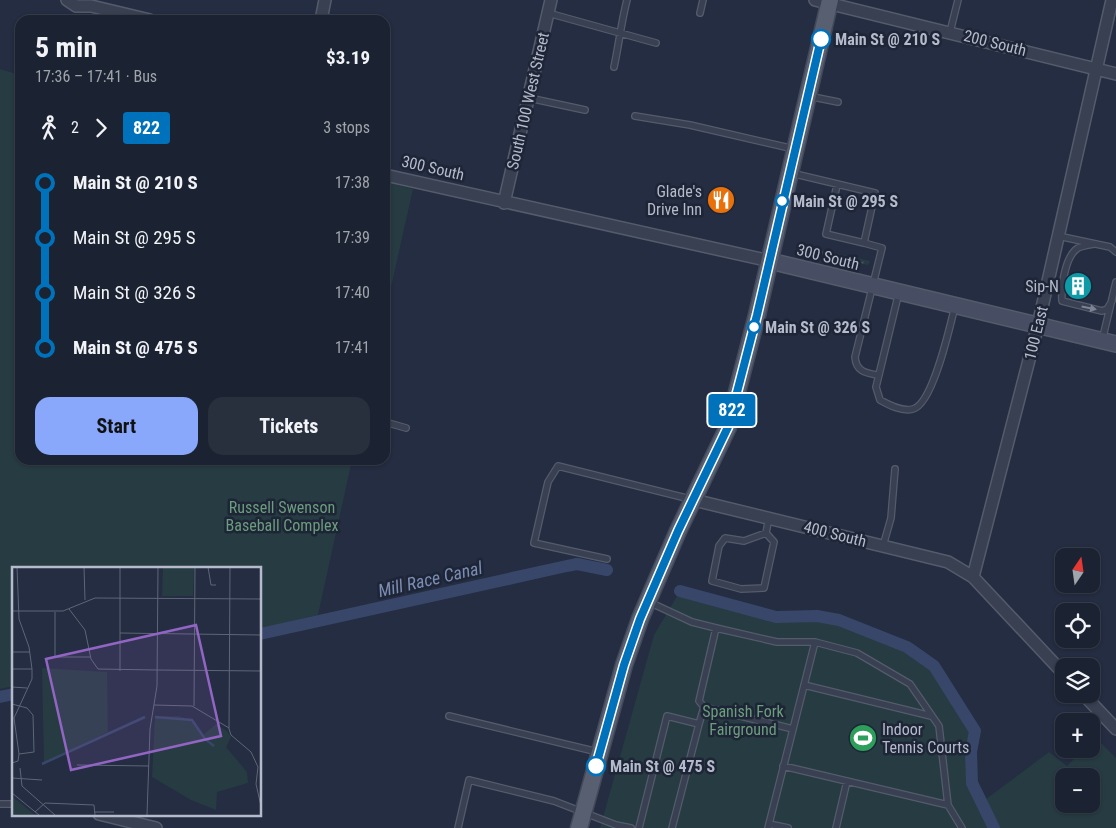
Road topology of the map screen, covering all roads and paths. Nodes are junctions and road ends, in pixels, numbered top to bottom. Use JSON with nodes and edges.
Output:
{"nodes":[{"id":1,"x":67,"y":0,"type":"edge"},
{"id":2,"x":324,"y":0,"type":"edge"},
{"id":3,"x":551,"y":0,"type":"edge"},
{"id":4,"x":626,"y":0,"type":"edge"},
{"id":5,"x":703,"y":0,"type":"edge"},
{"id":6,"x":958,"y":0,"type":"edge"},
{"id":7,"x":1112,"y":0,"type":"edge"},
{"id":8,"x":825,"y":1,"type":"edge"},
{"id":9,"x":548,"y":13,"type":"junction"},
{"id":10,"x":700,"y":13,"type":"dead end"},
{"id":11,"x":129,"y":15,"type":"edge"},
{"id":12,"x":322,"y":15,"type":"edge"},
{"id":13,"x":619,"y":31,"type":"junction"},
{"id":14,"x":950,"y":32,"type":"junction"},
{"id":15,"x":656,"y":43,"type":"dead end"},
{"id":16,"x":614,"y":67,"type":"dead end"},
{"id":17,"x":1096,"y":69,"type":"junction"},
{"id":18,"x":1116,"y":74,"type":"edge"},
{"id":19,"x":808,"y":96,"type":"junction"},
{"id":20,"x":529,"y":98,"type":"junction"},
{"id":21,"x":838,"y":102,"type":"dead end"},
{"id":22,"x":585,"y":110,"type":"dead end"},
{"id":23,"x":635,"y":116,"type":"dead end"},
{"id":24,"x":794,"y":149,"type":"junction"},
{"id":25,"x":789,"y":173,"type":"junction"},
{"id":26,"x":390,"y":176,"type":"edge"},
{"id":27,"x":838,"y":185,"type":"junction"},
{"id":28,"x":504,"y":203,"type":"junction"},
{"id":29,"x":1057,"y":236,"type":"junction"},
{"id":30,"x":864,"y":243,"type":"junction"},
{"id":31,"x":1094,"y":244,"type":"junction"},
{"id":32,"x":1116,"y":252,"type":"edge"},
{"id":33,"x":770,"y":261,"type":"junction"},
{"id":34,"x":1116,"y":282,"type":"edge"},
{"id":35,"x":872,"y":286,"type":"junction"},
{"id":36,"x":899,"y":292,"type":"junction"},
{"id":37,"x":1112,"y":301,"type":"junction"},
{"id":38,"x":955,"y":306,"type":"junction"},
{"id":39,"x":1038,"y":325,"type":"junction"},
{"id":40,"x":1109,"y":342,"type":"edge"},
{"id":41,"x":877,"y":375,"type":"junction"},
{"id":42,"x":390,"y":423,"type":"edge"},
{"id":43,"x":406,"y":428,"type":"dead end"},
{"id":44,"x":895,"y":469,"type":"dead end"},
{"id":45,"x":694,"y":500,"type":"junction"},
{"id":46,"x":769,"y":517,"type":"junction"},
{"id":47,"x":766,"y":533,"type":"junction"},
{"id":48,"x":883,"y":546,"type":"junction"},
{"id":49,"x":607,"y":559,"type":"dead end"},
{"id":50,"x":973,"y":577,"type":"junction"},
{"id":51,"x":647,"y":601,"type":"junction"},
{"id":52,"x":716,"y":628,"type":"junction"},
{"id":53,"x":816,"y":642,"type":"junction"},
{"id":54,"x":1055,"y":664,"type":"edge"},
{"id":55,"x":804,"y":685,"type":"junction"},
{"id":56,"x":1091,"y":703,"type":"edge"},
{"id":57,"x":704,"y":707,"type":"junction"},
{"id":58,"x":449,"y":716,"type":"dead end"},
{"id":59,"x":932,"y":716,"type":"junction"},
{"id":60,"x":699,"y":724,"type":"junction"},
{"id":61,"x":793,"y":729,"type":"junction"},
{"id":62,"x":1116,"y":729,"type":"edge"},
{"id":63,"x":599,"y":752,"type":"junction"},
{"id":64,"x":784,"y":766,"type":"junction"},
{"id":65,"x":847,"y":781,"type":"junction"},
{"id":66,"x":948,"y":805,"type":"junction"},
{"id":67,"x":583,"y":812,"type":"junction"},
{"id":68,"x":107,"y":816,"type":"edge"},
{"id":69,"x":768,"y":826,"type":"edge"},
{"id":70,"x":156,"y":828,"type":"edge"},
{"id":71,"x":458,"y":828,"type":"edge"},
{"id":72,"x":579,"y":828,"type":"edge"},
{"id":73,"x":631,"y":828,"type":"edge"},
{"id":74,"x":639,"y":828,"type":"edge"},
{"id":75,"x":672,"y":828,"type":"edge"},
{"id":76,"x":788,"y":828,"type":"edge"},
{"id":77,"x":836,"y":828,"type":"edge"},
{"id":78,"x":962,"y":828,"type":"edge"}],
"edges":[{"from":1,"to":11,"type":"street"},
{"from":2,"to":12,"type":"street"},
{"from":3,"to":9,"type":"street","name":"South 100 West Street"},
{"from":4,"to":13,"type":"lane"},
{"from":5,"to":10,"type":"lane"},
{"from":6,"to":14,"type":"lane"},
{"from":7,"to":17,"type":"street","name":"100 East"},
{"from":8,"to":14,"type":"street","name":"200 South"},
{"from":8,"to":19,"type":"main road"},
{"from":9,"to":13,"type":"lane"},
{"from":9,"to":20,"type":"street","name":"South 100 West Street"},
{"from":13,"to":15,"type":"lane"},
{"from":13,"to":16,"type":"lane"},
{"from":14,"to":17,"type":"street","name":"200 South"},
{"from":17,"to":18,"type":"street","name":"200 South"},
{"from":17,"to":29,"type":"street","name":"100 East"},
{"from":19,"to":21,"type":"lane"},
{"from":19,"to":24,"type":"main road"},
{"from":20,"to":22,"type":"lane"},
{"from":20,"to":28,"type":"street","name":"South 100 West Street"},
{"from":23,"to":24,"type":"lane"},
{"from":24,"to":25,"type":"main road"},
{"from":25,"to":27,"type":"lane"},
{"from":25,"to":33,"type":"main road"},
{"from":26,"to":28,"type":"street","name":"300 South"},
{"from":27,"to":30,"type":"lane"},
{"from":27,"to":30,"type":"lane"},
{"from":28,"to":33,"type":"street","name":"300 South"},
{"from":29,"to":31,"type":"lane"},
{"from":29,"to":39,"type":"street","name":"100 East"},
{"from":30,"to":35,"type":"lane"},
{"from":31,"to":32,"type":"lane"},
{"from":31,"to":37,"type":"lane","one_way":true},
{"from":33,"to":35,"type":"main road","name":"300 South"},
{"from":33,"to":45,"type":"main road"},
{"from":34,"to":37,"type":"lane"},
{"from":35,"to":36,"type":"main road","name":"300 South"},
{"from":35,"to":41,"type":"lane"},
{"from":36,"to":38,"type":"main road","name":"300 South"},
{"from":36,"to":41,"type":"lane"},
{"from":37,"to":40,"type":"lane"},
{"from":38,"to":39,"type":"main road","name":"300 South"},
{"from":38,"to":41,"type":"lane"},
{"from":39,"to":40,"type":"main road","name":"300 South"},
{"from":39,"to":50,"type":"street","name":"100 East"},
{"from":42,"to":43,"type":"lane"},
{"from":44,"to":48,"type":"lane"},
{"from":45,"to":46,"type":"street","name":"400 South"},
{"from":45,"to":49,"type":"lane"},
{"from":45,"to":51,"type":"main road"},
{"from":46,"to":47,"type":"lane"},
{"from":46,"to":48,"type":"street","name":"400 South"},
{"from":47,"to":47,"type":"lane"},
{"from":48,"to":50,"type":"street","name":"400 South"},
{"from":50,"to":54,"type":"street","name":"400 South"},
{"from":51,"to":52,"type":"lane"},
{"from":51,"to":63,"type":"main road"},
{"from":52,"to":53,"type":"lane"},
{"from":52,"to":57,"type":"lane"},
{"from":53,"to":55,"type":"lane"},
{"from":53,"to":59,"type":"lane"},
{"from":55,"to":59,"type":"lane"},
{"from":55,"to":61,"type":"lane"},
{"from":56,"to":62,"type":"street"},
{"from":57,"to":60,"type":"lane"},
{"from":57,"to":61,"type":"lane"},
{"from":58,"to":63,"type":"lane"},
{"from":59,"to":66,"type":"lane"},
{"from":60,"to":74,"type":"lane"},
{"from":60,"to":75,"type":"lane"},
{"from":61,"to":64,"type":"lane"},
{"from":63,"to":67,"type":"main road"},
{"from":64,"to":65,"type":"lane"},
{"from":64,"to":69,"type":"lane"},
{"from":65,"to":66,"type":"lane"},
{"from":65,"to":77,"type":"lane"},
{"from":66,"to":78,"type":"lane"},
{"from":67,"to":71,"type":"lane"},
{"from":67,"to":72,"type":"main road"},
{"from":67,"to":73,"type":"lane"},
{"from":68,"to":70,"type":"street"},
{"from":69,"to":76,"type":"lane"}]}
